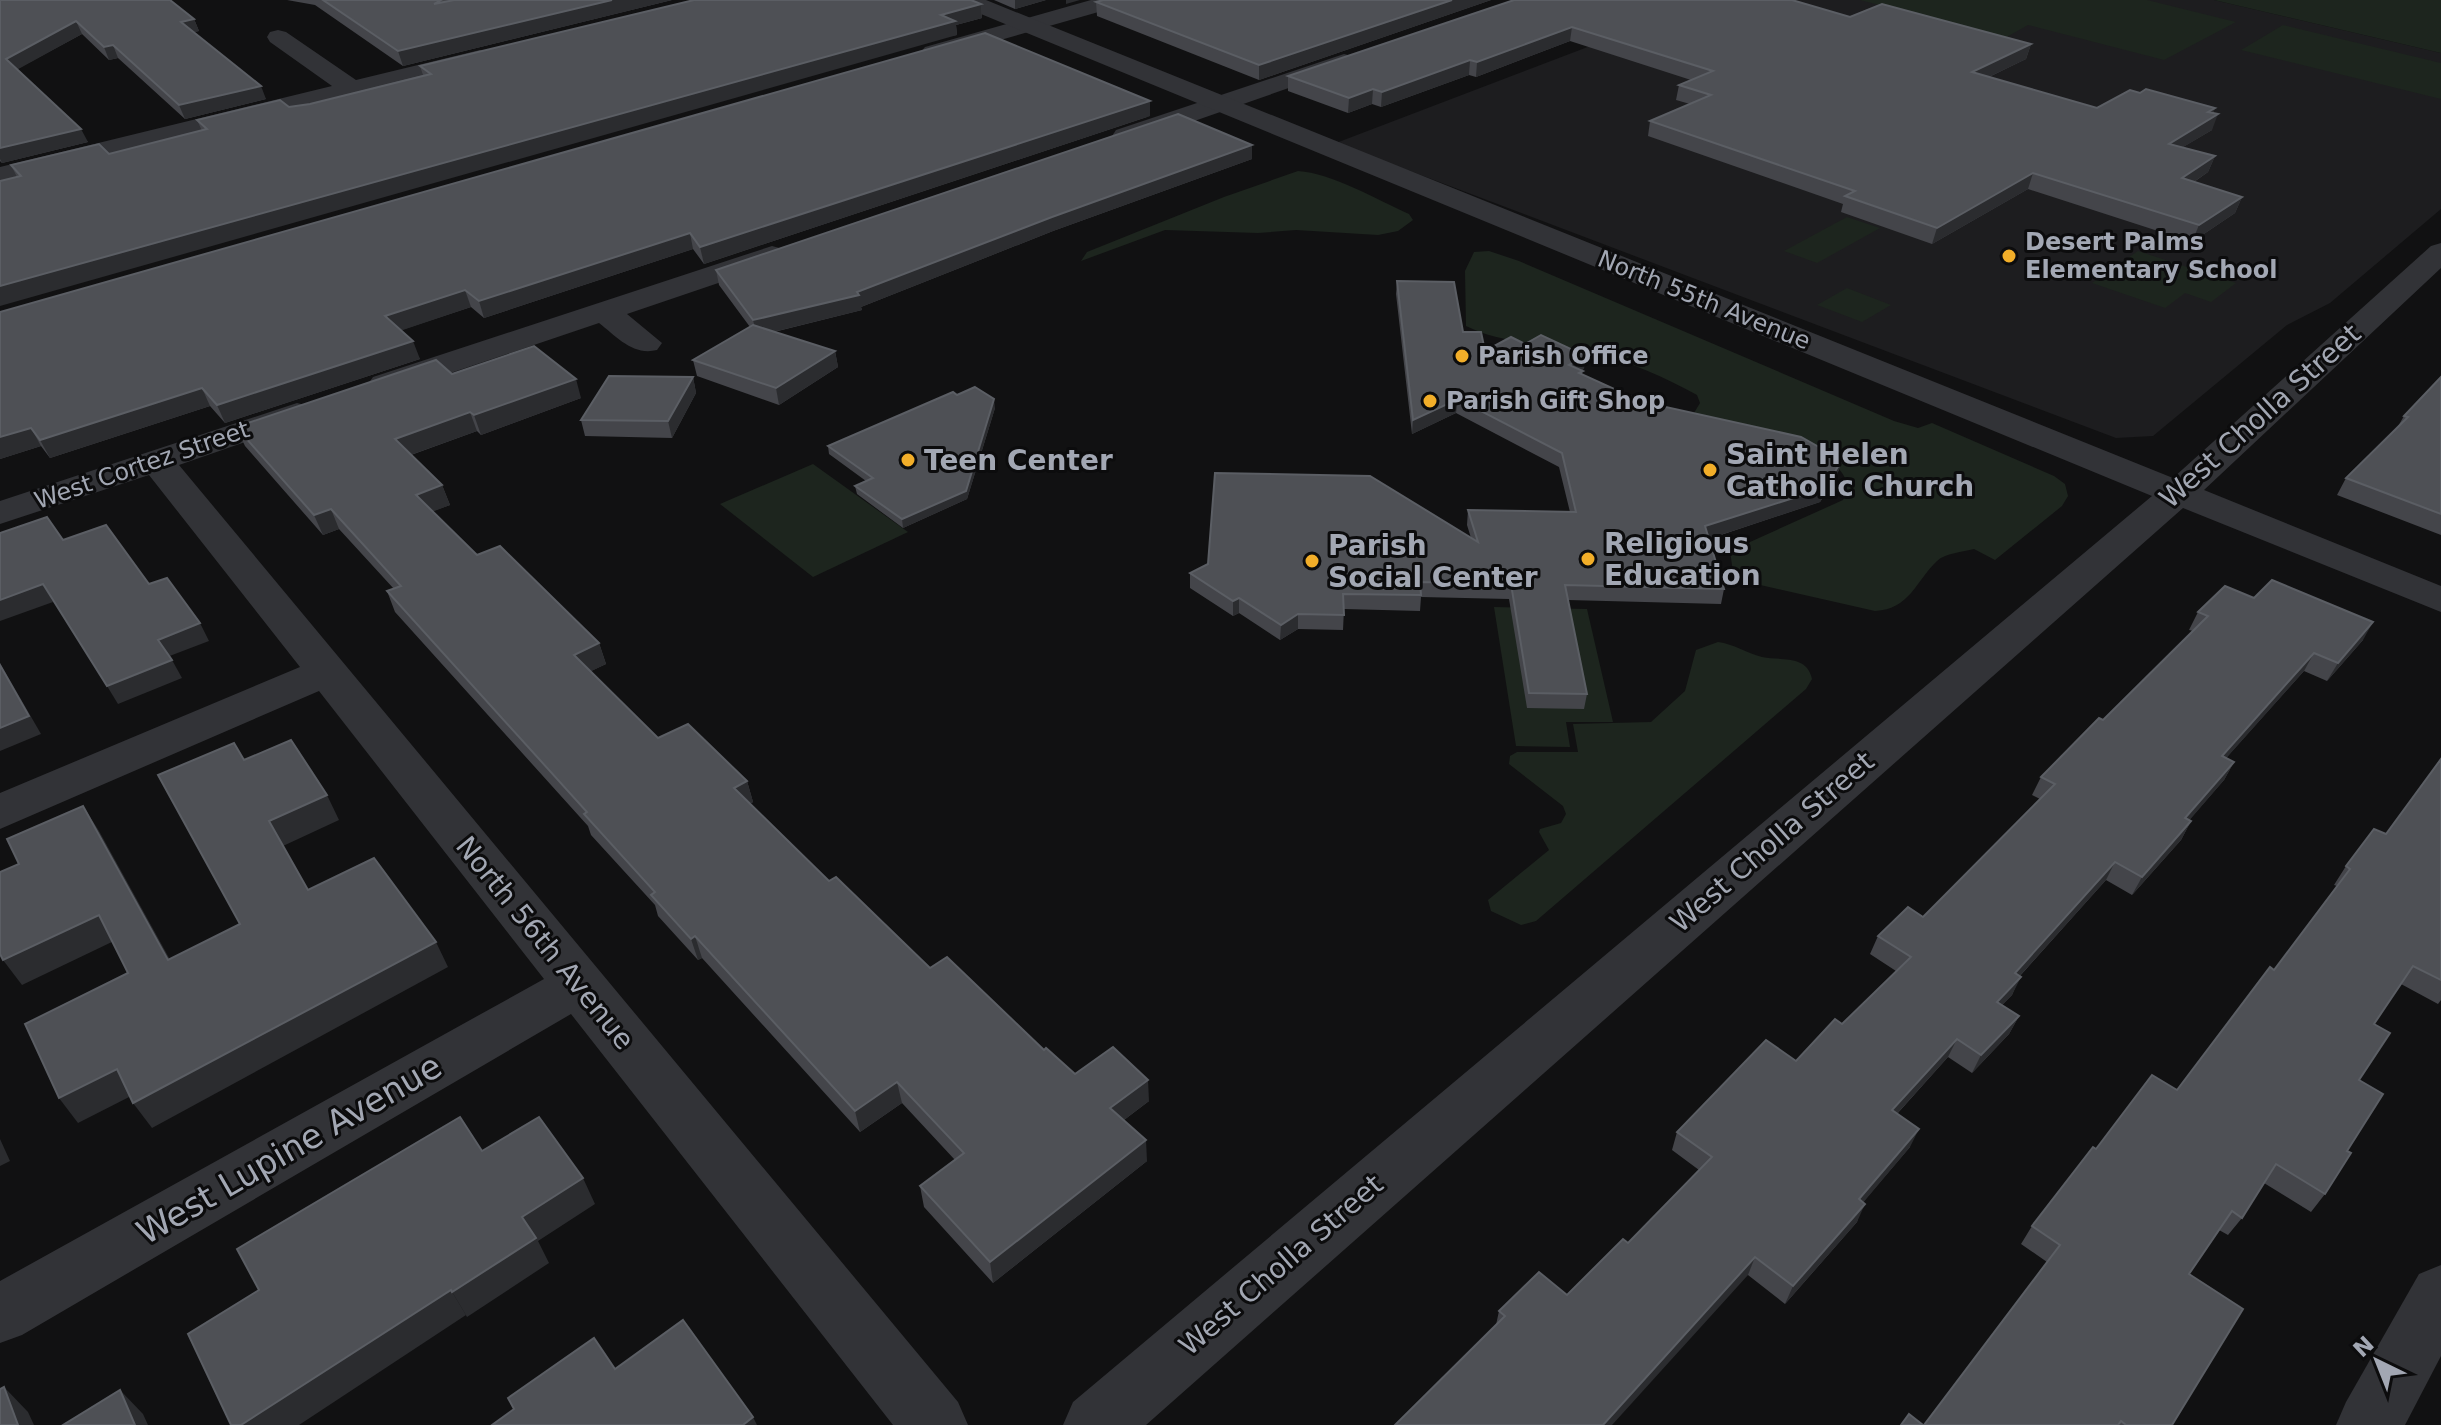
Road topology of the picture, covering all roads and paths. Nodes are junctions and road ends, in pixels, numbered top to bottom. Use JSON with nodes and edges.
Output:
{"nodes":[{"id":1,"x":967,"y":0,"type":"edge"},
{"id":2,"x":1115,"y":0,"type":"edge"},
{"id":3,"x":1028,"y":25,"type":"junction"},
{"id":4,"x":278,"y":37,"type":"dead end"},
{"id":5,"x":507,"y":50,"type":"edge"},
{"id":6,"x":1360,"y":55,"type":"edge"},
{"id":7,"x":905,"y":60,"type":"edge"},
{"id":8,"x":353,"y":89,"type":"junction"},
{"id":9,"x":1221,"y":104,"type":"junction"},
{"id":10,"x":1096,"y":146,"type":"edge"},
{"id":11,"x":0,"y":175,"type":"edge"},
{"id":12,"x":797,"y":246,"type":"edge"},
{"id":13,"x":2441,"y":252,"type":"edge"},
{"id":14,"x":604,"y":312,"type":"junction"},
{"id":15,"x":646,"y":343,"type":"dead end"},
{"id":16,"x":350,"y":396,"type":"edge"},
{"id":17,"x":320,"y":406,"type":"edge"},
{"id":18,"x":156,"y":460,"type":"junction"},
{"id":19,"x":2178,"y":492,"type":"junction"},
{"id":20,"x":0,"y":513,"type":"edge"},
{"id":21,"x":2441,"y":600,"type":"edge"},
{"id":22,"x":326,"y":672,"type":"junction"},
{"id":23,"x":0,"y":812,"type":"edge"},
{"id":24,"x":579,"y":984,"type":"junction"},
{"id":25,"x":2441,"y":1294,"type":"edge"},
{"id":26,"x":0,"y":1314,"type":"edge"},
{"id":27,"x":935,"y":1425,"type":"edge"},
{"id":28,"x":1096,"y":1425,"type":"edge"},
{"id":29,"x":2369,"y":1425,"type":"edge"}],
"edges":[{"from":1,"to":3,"type":"street","name":"North 55th Avenue"},
{"from":2,"to":3,"type":"street"},
{"from":3,"to":7,"type":"street"},
{"from":3,"to":9,"type":"street","name":"North 55th Avenue"},
{"from":4,"to":8,"type":"street"},
{"from":5,"to":8,"type":"street"},
{"from":6,"to":9,"type":"street"},
{"from":8,"to":11,"type":"street"},
{"from":9,"to":10,"type":"street"},
{"from":9,"to":19,"type":"street","name":"North 55th Avenue"},
{"from":12,"to":14,"type":"street"},
{"from":13,"to":19,"type":"street","name":"West Cholla Street"},
{"from":14,"to":15,"type":"street"},
{"from":14,"to":16,"type":"street"},
{"from":17,"to":18,"type":"street","name":"West Cortez Street"},
{"from":18,"to":20,"type":"street","name":"West Cortez Street"},
{"from":18,"to":22,"type":"street","name":"North 56th Avenue"},
{"from":19,"to":21,"type":"street","name":"North 55th Avenue"},
{"from":19,"to":28,"type":"street","name":"West Cholla Street"},
{"from":22,"to":23,"type":"street"},
{"from":22,"to":24,"type":"street","name":"North 56th Avenue"},
{"from":24,"to":26,"type":"street","name":"West Lupine Avenue"},
{"from":24,"to":27,"type":"street","name":"North 56th Avenue"},
{"from":25,"to":29,"type":"street"}]}
